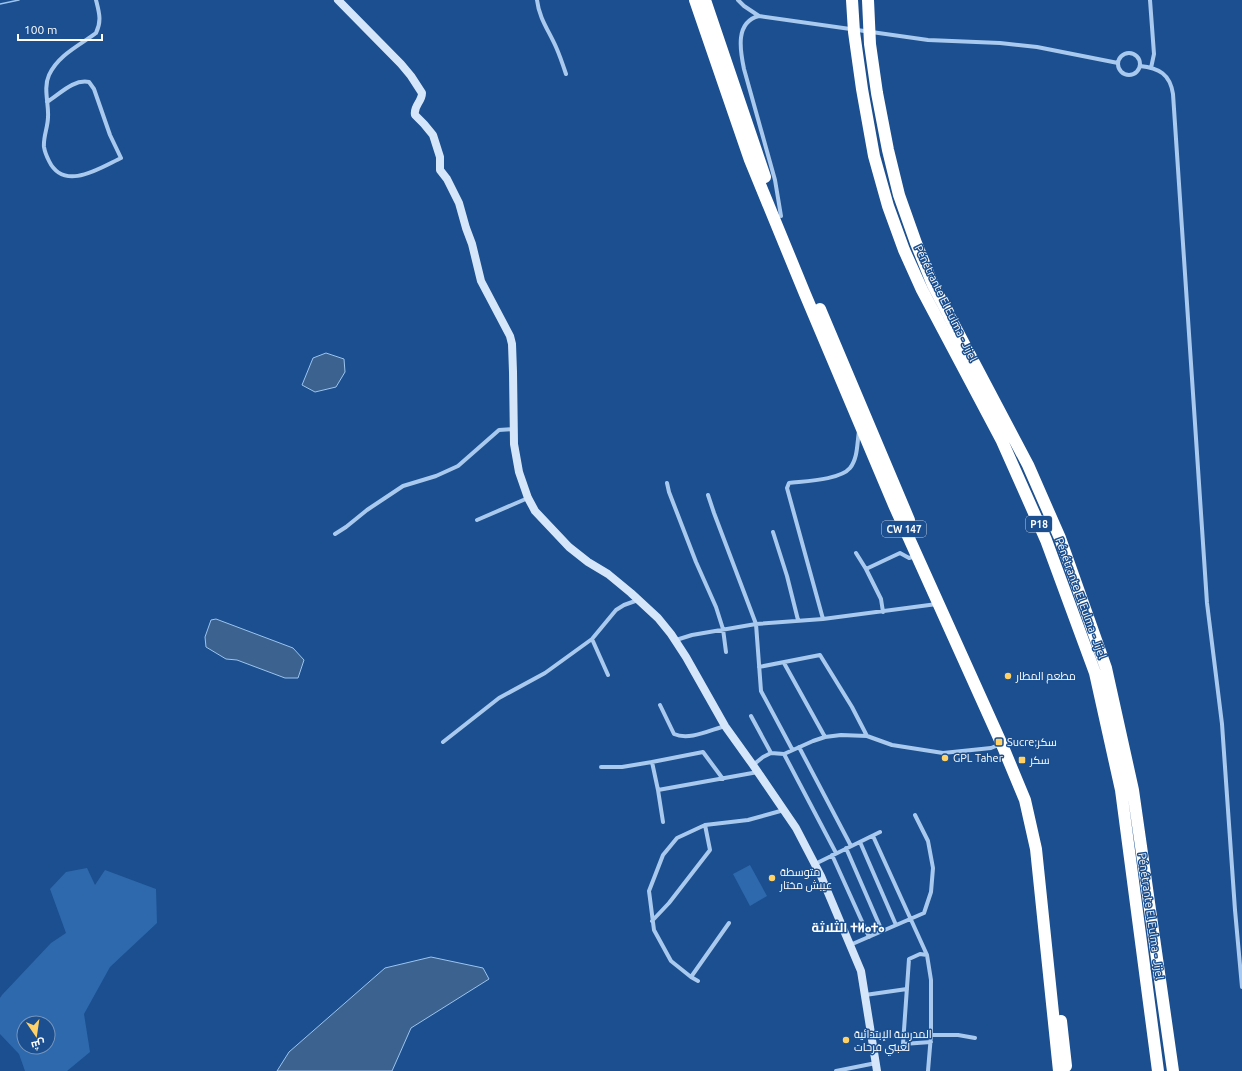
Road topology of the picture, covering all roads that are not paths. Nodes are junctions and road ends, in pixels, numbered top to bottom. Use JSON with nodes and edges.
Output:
{"nodes":[{"id":1,"x":96,"y":0,"type":"edge"},
{"id":2,"x":338,"y":0,"type":"edge"},
{"id":3,"x":536,"y":0,"type":"edge"},
{"id":4,"x":695,"y":0,"type":"edge"},
{"id":5,"x":705,"y":0,"type":"edge"},
{"id":6,"x":738,"y":0,"type":"edge"},
{"id":7,"x":852,"y":0,"type":"edge"},
{"id":8,"x":868,"y":0,"type":"edge"},
{"id":9,"x":1150,"y":0,"type":"edge"},
{"id":10,"x":759,"y":16,"type":"junction"},
{"id":11,"x":1118,"y":63,"type":"junction"},
{"id":12,"x":1140,"y":66,"type":"junction"},
{"id":13,"x":1151,"y":68,"type":"junction"},
{"id":14,"x":566,"y":74,"type":"dead end"},
{"id":15,"x":48,"y":102,"type":"junction"},
{"id":16,"x":781,"y":216,"type":"junction"},
{"id":17,"x":514,"y":429,"type":"junction"},
{"id":18,"x":862,"y":429,"type":"junction"},
{"id":19,"x":667,"y":483,"type":"dead end"},
{"id":20,"x":708,"y":494,"type":"dead end"},
{"id":21,"x":528,"y":498,"type":"junction"},
{"id":22,"x":477,"y":520,"type":"dead end"},
{"id":23,"x":773,"y":532,"type":"dead end"},
{"id":24,"x":335,"y":534,"type":"dead end"},
{"id":25,"x":856,"y":553,"type":"dead end"},
{"id":26,"x":916,"y":556,"type":"junction"},
{"id":27,"x":866,"y":569,"type":"junction"},
{"id":28,"x":639,"y":600,"type":"junction"},
{"id":29,"x":938,"y":604,"type":"junction"},
{"id":30,"x":883,"y":612,"type":"junction"},
{"id":31,"x":823,"y":619,"type":"junction"},
{"id":32,"x":798,"y":620,"type":"junction"},
{"id":33,"x":756,"y":624,"type":"junction"},
{"id":34,"x":723,"y":629,"type":"junction"},
{"id":35,"x":592,"y":639,"type":"junction"},
{"id":36,"x":676,"y":640,"type":"junction"},
{"id":37,"x":726,"y":652,"type":"dead end"},
{"id":38,"x":784,"y":663,"type":"junction"},
{"id":39,"x":759,"y":667,"type":"junction"},
{"id":40,"x":608,"y":675,"type":"dead end"},
{"id":41,"x":660,"y":705,"type":"dead end"},
{"id":42,"x":751,"y":716,"type":"dead end"},
{"id":43,"x":725,"y":726,"type":"junction"},
{"id":44,"x":866,"y":736,"type":"junction"},
{"id":45,"x":825,"y":737,"type":"junction"},
{"id":46,"x":443,"y":742,"type":"dead end"},
{"id":47,"x":1002,"y":744,"type":"junction"},
{"id":48,"x":799,"y":747,"type":"junction"},
{"id":49,"x":792,"y":749,"type":"junction"},
{"id":50,"x":771,"y":753,"type":"junction"},
{"id":51,"x":784,"y":754,"type":"junction"},
{"id":52,"x":652,"y":762,"type":"junction"},
{"id":53,"x":753,"y":764,"type":"junction"},
{"id":54,"x":601,"y":767,"type":"dead end"},
{"id":55,"x":758,"y":772,"type":"junction"},
{"id":56,"x":723,"y":779,"type":"junction"},
{"id":57,"x":658,"y":790,"type":"junction"},
{"id":58,"x":784,"y":810,"type":"junction"},
{"id":59,"x":915,"y":814,"type":"dead end"},
{"id":60,"x":663,"y":822,"type":"dead end"},
{"id":61,"x":705,"y":825,"type":"junction"},
{"id":62,"x":880,"y":832,"type":"dead end"},
{"id":63,"x":873,"y":836,"type":"junction"},
{"id":64,"x":860,"y":842,"type":"junction"},
{"id":65,"x":849,"y":848,"type":"junction"},
{"id":66,"x":834,"y":854,"type":"junction"},
{"id":67,"x":815,"y":864,"type":"junction"},
{"id":68,"x":911,"y":919,"type":"junction"},
{"id":69,"x":652,"y":921,"type":"junction"},
{"id":70,"x":729,"y":923,"type":"dead end"},
{"id":71,"x":896,"y":925,"type":"junction"},
{"id":72,"x":882,"y":931,"type":"junction"},
{"id":73,"x":869,"y":937,"type":"junction"},
{"id":74,"x":850,"y":945,"type":"junction"},
{"id":75,"x":927,"y":955,"type":"junction"},
{"id":76,"x":691,"y":977,"type":"junction"},
{"id":77,"x":698,"y":981,"type":"dead end"},
{"id":78,"x":1242,"y":987,"type":"edge"},
{"id":79,"x":907,"y":989,"type":"junction"},
{"id":80,"x":865,"y":995,"type":"junction"},
{"id":81,"x":931,"y":1036,"type":"junction"},
{"id":82,"x":975,"y":1038,"type":"dead end"},
{"id":83,"x":931,"y":1042,"type":"junction"},
{"id":84,"x":876,"y":1067,"type":"edge"},
{"id":85,"x":849,"y":1070,"type":"edge"},
{"id":86,"x":836,"y":1071,"type":"edge"},
{"id":87,"x":928,"y":1071,"type":"edge"},
{"id":88,"x":1059,"y":1071,"type":"edge"},
{"id":89,"x":1067,"y":1071,"type":"edge"},
{"id":90,"x":1158,"y":1071,"type":"edge"},
{"id":91,"x":1173,"y":1071,"type":"edge"}],
"edges":[{"from":1,"to":15,"type":"street"},
{"from":2,"to":17,"type":"street"},
{"from":3,"to":14,"type":"street"},
{"from":4,"to":18,"type":"highway","number":"CW 147"},
{"from":5,"to":16,"type":"highway","number":"CW 147"},
{"from":6,"to":10,"type":"street"},
{"from":7,"to":90,"type":"highway","name":"Pénétrante El Eulma - Jijel","number":"P18"},
{"from":8,"to":91,"type":"highway","name":"Pénétrante El Eulma - Jijel","number":"P18"},
{"from":9,"to":13,"type":"street"},
{"from":10,"to":11,"type":"street"},
{"from":10,"to":16,"type":"street"},
{"from":11,"to":12,"type":"street"},
{"from":11,"to":12,"type":"street"},
{"from":12,"to":13,"type":"street"},
{"from":13,"to":78,"type":"street"},
{"from":15,"to":15,"type":"street"},
{"from":16,"to":89,"type":"highway","number":"CW 147"},
{"from":17,"to":21,"type":"street"},
{"from":17,"to":24,"type":"street"},
{"from":18,"to":26,"type":"highway","number":"CW 147"},
{"from":18,"to":31,"type":"street"},
{"from":19,"to":34,"type":"street"},
{"from":20,"to":33,"type":"street"},
{"from":21,"to":22,"type":"street"},
{"from":21,"to":28,"type":"street"},
{"from":23,"to":32,"type":"street"},
{"from":25,"to":27,"type":"street"},
{"from":26,"to":27,"type":"street"},
{"from":26,"to":29,"type":"highway","number":"CW 147"},
{"from":27,"to":30,"type":"street"},
{"from":28,"to":35,"type":"street"},
{"from":28,"to":36,"type":"street"},
{"from":29,"to":30,"type":"street"},
{"from":29,"to":47,"type":"highway","number":"CW 147"},
{"from":30,"to":31,"type":"street"},
{"from":31,"to":32,"type":"street"},
{"from":32,"to":33,"type":"street"},
{"from":33,"to":34,"type":"street"},
{"from":33,"to":39,"type":"street"},
{"from":34,"to":36,"type":"street"},
{"from":34,"to":37,"type":"street"},
{"from":35,"to":40,"type":"street"},
{"from":35,"to":46,"type":"street"},
{"from":36,"to":43,"type":"street"},
{"from":38,"to":39,"type":"street"},
{"from":38,"to":44,"type":"street"},
{"from":38,"to":45,"type":"street"},
{"from":39,"to":49,"type":"street"},
{"from":41,"to":43,"type":"street"},
{"from":42,"to":50,"type":"street"},
{"from":43,"to":53,"type":"street"},
{"from":44,"to":45,"type":"street"},
{"from":44,"to":47,"type":"street"},
{"from":45,"to":48,"type":"street"},
{"from":47,"to":88,"type":"highway","number":"CW 147"},
{"from":48,"to":49,"type":"street"},
{"from":48,"to":65,"type":"street"},
{"from":49,"to":51,"type":"street"},
{"from":50,"to":51,"type":"street"},
{"from":50,"to":53,"type":"street"},
{"from":51,"to":66,"type":"street"},
{"from":52,"to":54,"type":"street"},
{"from":52,"to":56,"type":"street"},
{"from":52,"to":57,"type":"street"},
{"from":53,"to":55,"type":"street"},
{"from":55,"to":56,"type":"street"},
{"from":55,"to":58,"type":"street"},
{"from":56,"to":57,"type":"street"},
{"from":57,"to":60,"type":"street"},
{"from":58,"to":61,"type":"street"},
{"from":58,"to":67,"type":"street"},
{"from":59,"to":68,"type":"street"},
{"from":61,"to":69,"type":"street"},
{"from":61,"to":69,"type":"street"},
{"from":62,"to":63,"type":"street"},
{"from":63,"to":64,"type":"street"},
{"from":63,"to":68,"type":"street"},
{"from":64,"to":65,"type":"street"},
{"from":64,"to":71,"type":"street"},
{"from":65,"to":66,"type":"street"},
{"from":65,"to":72,"type":"street"},
{"from":66,"to":67,"type":"street"},
{"from":66,"to":73,"type":"street"},
{"from":67,"to":74,"type":"street"},
{"from":68,"to":71,"type":"street"},
{"from":68,"to":75,"type":"street"},
{"from":69,"to":76,"type":"street"},
{"from":70,"to":76,"type":"street"},
{"from":71,"to":72,"type":"street"},
{"from":72,"to":73,"type":"street"},
{"from":73,"to":74,"type":"street"},
{"from":74,"to":80,"type":"street"},
{"from":75,"to":79,"type":"street"},
{"from":75,"to":81,"type":"street"},
{"from":76,"to":77,"type":"street"},
{"from":79,"to":80,"type":"street"},
{"from":79,"to":83,"type":"street"},
{"from":80,"to":84,"type":"street"},
{"from":81,"to":82,"type":"street"},
{"from":81,"to":83,"type":"street"},
{"from":83,"to":87,"type":"street"},
{"from":84,"to":85,"type":"street"},
{"from":85,"to":86,"type":"street"}]}
